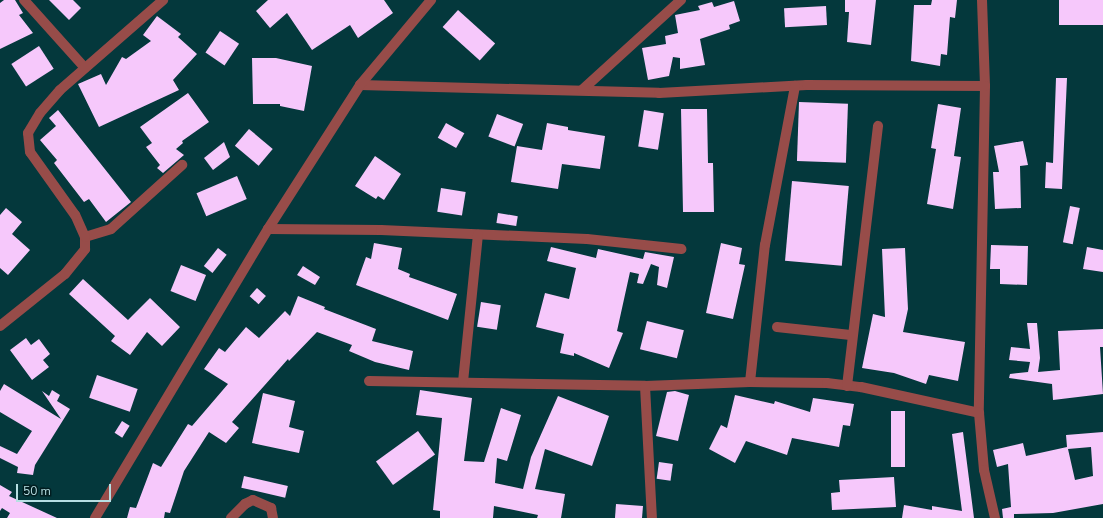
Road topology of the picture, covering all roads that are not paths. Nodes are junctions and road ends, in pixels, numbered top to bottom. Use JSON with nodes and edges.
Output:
{"nodes":[{"id":1,"x":24,"y":0,"type":"edge"},
{"id":2,"x":163,"y":0,"type":"edge"},
{"id":3,"x":431,"y":0,"type":"edge"},
{"id":4,"x":681,"y":0,"type":"edge"},
{"id":5,"x":982,"y":0,"type":"edge"},
{"id":6,"x":85,"y":68,"type":"junction"},
{"id":7,"x":360,"y":85,"type":"junction"},
{"id":8,"x":796,"y":86,"type":"junction"},
{"id":9,"x":985,"y":86,"type":"junction"},
{"id":10,"x":582,"y":90,"type":"junction"},
{"id":11,"x":878,"y":126,"type":"dead end"},
{"id":12,"x":182,"y":164,"type":"dead end"},
{"id":13,"x":268,"y":229,"type":"junction"},
{"id":14,"x":478,"y":235,"type":"junction"},
{"id":15,"x":85,"y":237,"type":"junction"},
{"id":16,"x":681,"y":249,"type":"dead end"},
{"id":17,"x":0,"y":326,"type":"edge"},
{"id":18,"x":777,"y":327,"type":"dead end"},
{"id":19,"x":852,"y":335,"type":"junction"},
{"id":20,"x":369,"y":381,"type":"dead end"},
{"id":21,"x":463,"y":382,"type":"junction"},
{"id":22,"x":750,"y":382,"type":"junction"},
{"id":23,"x":645,"y":386,"type":"junction"},
{"id":24,"x":847,"y":386,"type":"junction"},
{"id":25,"x":979,"y":413,"type":"junction"},
{"id":26,"x":94,"y":518,"type":"edge"},
{"id":27,"x":231,"y":518,"type":"edge"},
{"id":28,"x":273,"y":518,"type":"edge"},
{"id":29,"x":652,"y":518,"type":"edge"},
{"id":30,"x":996,"y":518,"type":"edge"}],
"edges":[{"from":1,"to":6,"type":"street"},
{"from":2,"to":6,"type":"street"},
{"from":3,"to":7,"type":"street"},
{"from":4,"to":10,"type":"street"},
{"from":5,"to":9,"type":"street"},
{"from":6,"to":15,"type":"street"},
{"from":7,"to":10,"type":"street"},
{"from":7,"to":13,"type":"street"},
{"from":8,"to":9,"type":"street"},
{"from":8,"to":10,"type":"street"},
{"from":8,"to":22,"type":"street"},
{"from":9,"to":25,"type":"street"},
{"from":11,"to":19,"type":"street"},
{"from":12,"to":15,"type":"street"},
{"from":13,"to":14,"type":"street"},
{"from":13,"to":26,"type":"street"},
{"from":14,"to":16,"type":"street"},
{"from":14,"to":21,"type":"street"},
{"from":15,"to":17,"type":"street"},
{"from":18,"to":19,"type":"street"},
{"from":19,"to":24,"type":"street"},
{"from":20,"to":21,"type":"street"},
{"from":21,"to":23,"type":"street"},
{"from":22,"to":23,"type":"street"},
{"from":22,"to":24,"type":"street"},
{"from":23,"to":29,"type":"street"},
{"from":24,"to":25,"type":"street"},
{"from":25,"to":30,"type":"street"},
{"from":27,"to":28,"type":"street"}]}
